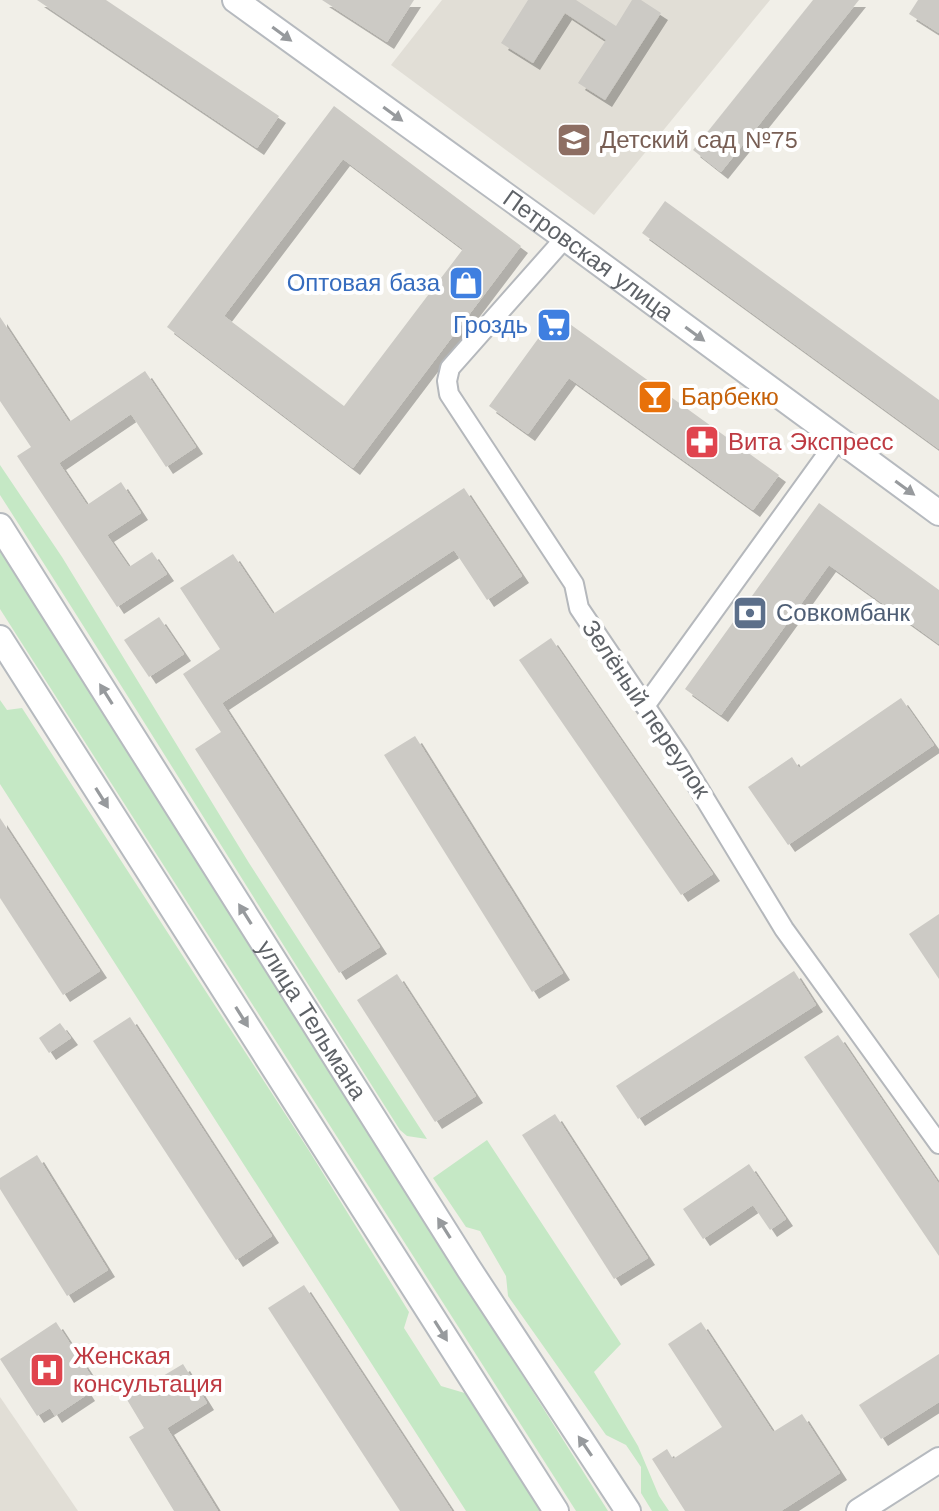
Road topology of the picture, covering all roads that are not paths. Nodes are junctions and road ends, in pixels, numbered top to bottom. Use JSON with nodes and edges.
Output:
{"nodes":[{"id":1,"x":235,"y":0,"type":"edge"},
{"id":2,"x":565,"y":238,"type":"junction"},
{"id":3,"x":838,"y":439,"type":"junction"},
{"id":4,"x":939,"y":513,"type":"edge"},
{"id":5,"x":0,"y":526,"type":"edge"},
{"id":6,"x":0,"y":638,"type":"edge"},
{"id":7,"x":645,"y":706,"type":"junction"},
{"id":8,"x":939,"y":1144,"type":"edge"},
{"id":9,"x":939,"y":1460,"type":"edge"},
{"id":10,"x":556,"y":1511,"type":"edge"},
{"id":11,"x":628,"y":1511,"type":"edge"},
{"id":12,"x":859,"y":1511,"type":"edge"}],
"edges":[{"from":1,"to":2,"type":"main road","name":"Петровская улица","one_way":true},
{"from":2,"to":3,"type":"main road","name":"Петровская улица","one_way":true},
{"from":2,"to":7,"type":"street","name":"Зелёный переулок"},
{"from":3,"to":4,"type":"main road","name":"Петровская улица","one_way":true},
{"from":3,"to":7,"type":"street"},
{"from":11,"to":5,"type":"main road","name":"улица Тельмана","one_way":true},
{"from":6,"to":10,"type":"main road","one_way":true},
{"from":7,"to":8,"type":"street","name":"Зелёный переулок"},
{"from":9,"to":12,"type":"main road"}]}
